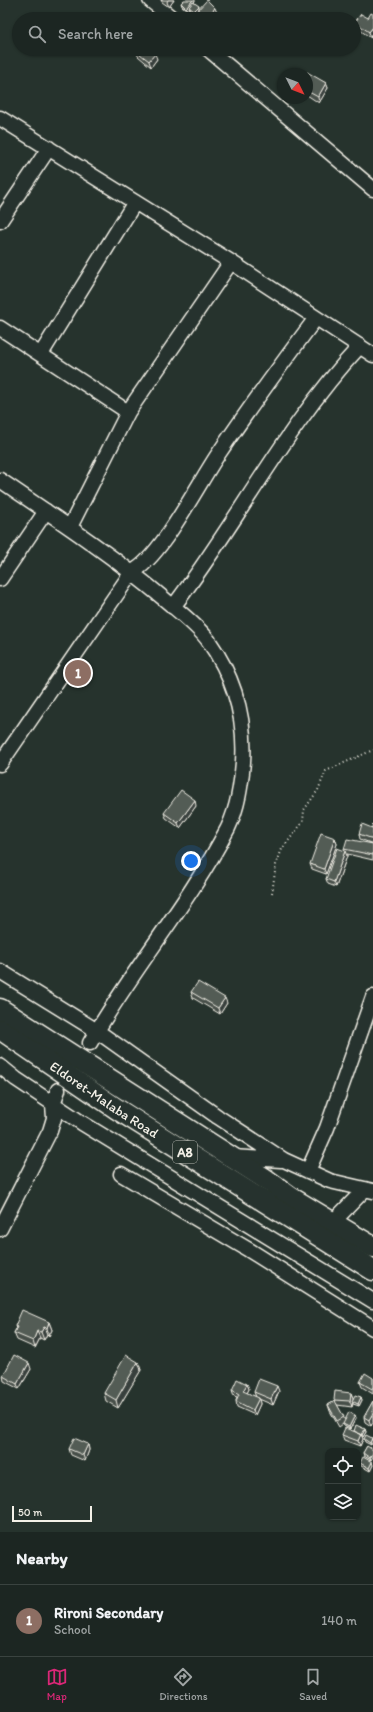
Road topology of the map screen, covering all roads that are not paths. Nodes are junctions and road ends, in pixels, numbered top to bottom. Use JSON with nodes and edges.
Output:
{"nodes":[{"id":1,"x":150,"y":0,"type":"edge"},
{"id":2,"x":165,"y":12,"type":"edge"},
{"id":3,"x":216,"y":56,"type":"edge"},
{"id":4,"x":0,"y":118,"type":"edge"},
{"id":5,"x":49,"y":148,"type":"junction"},
{"id":6,"x":373,"y":189,"type":"edge"},
{"id":7,"x":135,"y":202,"type":"junction"},
{"id":8,"x":0,"y":221,"type":"edge"},
{"id":9,"x":231,"y":262,"type":"junction"},
{"id":10,"x":316,"y":318,"type":"junction"},
{"id":11,"x":0,"y":328,"type":"edge"},
{"id":12,"x":360,"y":346,"type":"junction"},
{"id":13,"x":41,"y":354,"type":"junction"},
{"id":14,"x":373,"y":354,"type":"edge"},
{"id":15,"x":128,"y":412,"type":"junction"},
{"id":16,"x":0,"y":480,"type":"edge"},
{"id":17,"x":46,"y":511,"type":"junction"},
{"id":18,"x":70,"y":527,"type":"junction"},
{"id":19,"x":132,"y":572,"type":"junction"},
{"id":20,"x":0,"y":579,"type":"edge"},
{"id":21,"x":173,"y":607,"type":"junction"},
{"id":22,"x":0,"y":764,"type":"edge"},
{"id":23,"x":0,"y":971,"type":"edge"},
{"id":24,"x":373,"y":997,"type":"edge"},
{"id":25,"x":0,"y":1009,"type":"edge"},
{"id":26,"x":0,"y":1029,"type":"edge"},
{"id":27,"x":93,"y":1037,"type":"junction"},
{"id":28,"x":0,"y":1066,"type":"edge"},
{"id":29,"x":58,"y":1090,"type":"dead end"},
{"id":30,"x":53,"y":1104,"type":"junction"},
{"id":31,"x":230,"y":1156,"type":"junction"},
{"id":32,"x":284,"y":1160,"type":"junction"},
{"id":33,"x":308,"y":1171,"type":"junction"},
{"id":34,"x":121,"y":1174,"type":"dead end"},
{"id":35,"x":369,"y":1190,"type":"edge"},
{"id":36,"x":332,"y":1223,"type":"junction"},
{"id":37,"x":0,"y":1229,"type":"edge"},
{"id":38,"x":373,"y":1247,"type":"edge"},
{"id":39,"x":373,"y":1270,"type":"edge"},
{"id":40,"x":373,"y":1301,"type":"edge"},
{"id":41,"x":373,"y":1328,"type":"edge"}],
"edges":[{"from":1,"to":2,"type":"street"},
{"from":3,"to":6,"type":"street"},
{"from":4,"to":5,"type":"street"},
{"from":5,"to":7,"type":"street"},
{"from":5,"to":8,"type":"street"},
{"from":7,"to":9,"type":"street"},
{"from":7,"to":13,"type":"street"},
{"from":9,"to":10,"type":"street"},
{"from":9,"to":15,"type":"street"},
{"from":10,"to":12,"type":"street"},
{"from":10,"to":19,"type":"street"},
{"from":11,"to":13,"type":"street"},
{"from":12,"to":14,"type":"street"},
{"from":12,"to":21,"type":"street"},
{"from":13,"to":15,"type":"street"},
{"from":15,"to":18,"type":"street"},
{"from":16,"to":17,"type":"street"},
{"from":17,"to":18,"type":"street"},
{"from":17,"to":20,"type":"street"},
{"from":18,"to":19,"type":"street"},
{"from":19,"to":21,"type":"street"},
{"from":19,"to":22,"type":"street"},
{"from":21,"to":27,"type":"street"},
{"from":23,"to":27,"type":"street"},
{"from":24,"to":33,"type":"street"},
{"from":25,"to":31,"type":"highway","name":"Eldoret-Malaba Road","number":"A8"},
{"from":26,"to":39,"type":"highway","name":"Eldoret-Malaba Road","number":"A8"},
{"from":27,"to":32,"type":"street"},
{"from":28,"to":30,"type":"street"},
{"from":29,"to":30,"type":"street"},
{"from":30,"to":37,"type":"street"},
{"from":30,"to":40,"type":"street"},
{"from":31,"to":32,"type":"street"},
{"from":31,"to":36,"type":"highway","name":"Eldoret-Malaba Road","number":"A8"},
{"from":32,"to":33,"type":"street"},
{"from":33,"to":35,"type":"street"},
{"from":34,"to":41,"type":"street"},
{"from":35,"to":36,"type":"street"},
{"from":36,"to":38,"type":"highway","name":"Eldoret-Malaba Road","number":"A8"}]}
